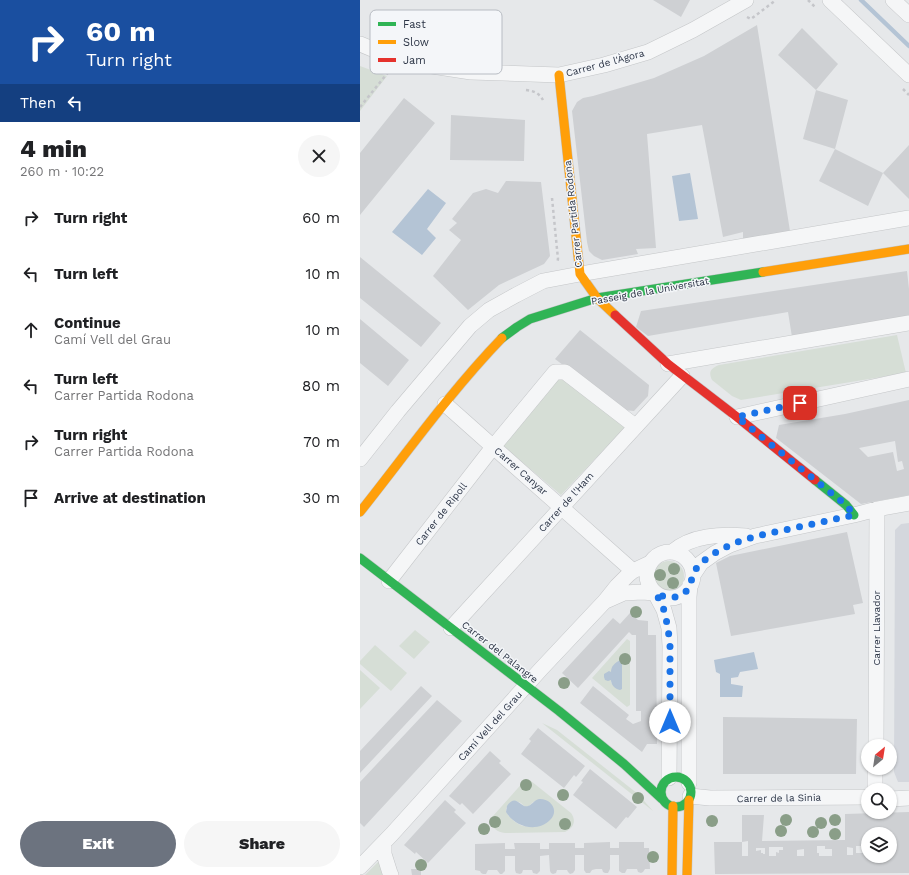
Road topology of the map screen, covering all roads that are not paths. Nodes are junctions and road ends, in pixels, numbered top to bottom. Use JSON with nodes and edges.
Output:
{"nodes":[{"id":1,"x":746,"y":0,"type":"edge"},
{"id":2,"x":830,"y":0,"type":"edge"},
{"id":3,"x":893,"y":0,"type":"edge"},
{"id":4,"x":909,"y":15,"type":"edge"},
{"id":5,"x":360,"y":44,"type":"edge"},
{"id":6,"x":370,"y":48,"type":"edge"},
{"id":7,"x":502,"y":73,"type":"edge"},
{"id":8,"x":559,"y":75,"type":"junction"},
{"id":9,"x":909,"y":75,"type":"edge"},
{"id":10,"x":908,"y":218,"type":"edge"},
{"id":11,"x":909,"y":249,"type":"edge"},
{"id":12,"x":580,"y":274,"type":"junction"},
{"id":13,"x":597,"y":298,"type":"junction"},
{"id":14,"x":909,"y":323,"type":"edge"},
{"id":15,"x":668,"y":364,"type":"junction"},
{"id":16,"x":682,"y":376,"type":"junction"},
{"id":17,"x":909,"y":379,"type":"edge"},
{"id":18,"x":445,"y":404,"type":"junction"},
{"id":19,"x":737,"y":417,"type":"junction"},
{"id":20,"x":635,"y":426,"type":"junction"},
{"id":21,"x":493,"y":447,"type":"junction"},
{"id":22,"x":360,"y":459,"type":"edge"},
{"id":23,"x":909,"y":503,"type":"edge"},
{"id":24,"x":562,"y":506,"type":"junction"},
{"id":25,"x":877,"y":509,"type":"junction"},
{"id":26,"x":360,"y":512,"type":"edge"},
{"id":27,"x":854,"y":515,"type":"junction"},
{"id":28,"x":755,"y":536,"type":"junction"},
{"id":29,"x":672,"y":552,"type":"junction"},
{"id":30,"x":360,"y":558,"type":"edge"},
{"id":31,"x":650,"y":563,"type":"junction"},
{"id":32,"x":633,"y":571,"type":"junction"},
{"id":33,"x":691,"y":580,"type":"junction"},
{"id":34,"x":389,"y":581,"type":"junction"},
{"id":35,"x":656,"y":593,"type":"junction"},
{"id":36,"x":606,"y":601,"type":"junction"},
{"id":37,"x":451,"y":628,"type":"junction"},
{"id":38,"x":526,"y":686,"type":"junction"},
{"id":39,"x":876,"y":739,"type":"edge"},
{"id":40,"x":624,"y":765,"type":"junction"},
{"id":41,"x":646,"y":773,"type":"dead end"},
{"id":42,"x":665,"y":777,"type":"junction"},
{"id":43,"x":689,"y":793,"type":"junction"},
{"id":44,"x":861,"y":797,"type":"edge"},
{"id":45,"x":909,"y":798,"type":"edge"},
{"id":46,"x":662,"y":799,"type":"junction"},
{"id":47,"x":897,"y":799,"type":"edge"},
{"id":48,"x":672,"y":806,"type":"junction"},
{"id":49,"x":388,"y":838,"type":"junction"},
{"id":50,"x":360,"y":867,"type":"edge"},
{"id":51,"x":391,"y":875,"type":"edge"},
{"id":52,"x":672,"y":875,"type":"edge"},
{"id":53,"x":687,"y":875,"type":"edge"}],
"edges":[{"from":1,"to":8,"type":"street","name":"Carrer de l'Àgora"},
{"from":2,"to":9,"type":"street"},
{"from":3,"to":4,"type":"street"},
{"from":5,"to":6,"type":"street","name":"Carrer de l'Àgora"},
{"from":7,"to":8,"type":"street","name":"Carrer de l'Àgora"},
{"from":8,"to":12,"type":"street","name":"Carrer Partida Rodona"},
{"from":10,"to":12,"type":"street"},
{"from":11,"to":13,"type":"street","name":"Passeig de la Universitat"},
{"from":12,"to":13,"type":"street","name":"Carrer Partida Rodona"},
{"from":12,"to":22,"type":"street"},
{"from":13,"to":15,"type":"street","name":"Carrer Partida Rodona"},
{"from":13,"to":18,"type":"street","name":"Passeig de la Universitat"},
{"from":14,"to":15,"type":"street"},
{"from":15,"to":16,"type":"street","name":"Carrer Partida Rodona"},
{"from":16,"to":19,"type":"street","name":"Carrer Partida Rodona"},
{"from":16,"to":20,"type":"street","name":"Carrer de l'Ham"},
{"from":17,"to":19,"type":"street"},
{"from":18,"to":21,"type":"street","name":"Carrer Canyar"},
{"from":18,"to":26,"type":"street","name":"Passeig de la Universitat"},
{"from":19,"to":27,"type":"street","name":"Carrer Partida Rodona"},
{"from":20,"to":21,"type":"street","name":"Carrer de Ripoll"},
{"from":20,"to":24,"type":"street","name":"Carrer de l'Ham"},
{"from":21,"to":24,"type":"street","name":"Carrer Canyar"},
{"from":21,"to":34,"type":"street","name":"Carrer de Ripoll"},
{"from":23,"to":25,"type":"street"},
{"from":24,"to":32,"type":"street","name":"Carrer Canyar"},
{"from":24,"to":37,"type":"street","name":"Carrer de l'Ham"},
{"from":25,"to":27,"type":"street"},
{"from":25,"to":39,"type":"street","name":"Carrer Llavador"},
{"from":27,"to":28,"type":"street"},
{"from":28,"to":29,"type":"street"},
{"from":28,"to":33,"type":"street"},
{"from":29,"to":31,"type":"street"},
{"from":29,"to":33,"type":"street"},
{"from":30,"to":34,"type":"street","name":"Carrer del Palangre"},
{"from":31,"to":32,"type":"street","name":"Camí Vell del Grau"},
{"from":31,"to":35,"type":"street"},
{"from":32,"to":36,"type":"street","name":"Camí Vell del Grau"},
{"from":33,"to":35,"type":"street"},
{"from":33,"to":43,"type":"street"},
{"from":34,"to":37,"type":"street","name":"Carrer del Palangre"},
{"from":35,"to":36,"type":"street","name":"Camí Vell del Grau"},
{"from":35,"to":42,"type":"street"},
{"from":36,"to":38,"type":"street","name":"Camí Vell del Grau"},
{"from":37,"to":38,"type":"street","name":"Carrer del Palangre"},
{"from":38,"to":40,"type":"street","name":"Carrer del Palangre"},
{"from":38,"to":49,"type":"street","name":"Camí Vell del Grau"},
{"from":40,"to":41,"type":"street","name":"Carrer del Palangre"},
{"from":40,"to":46,"type":"street","name":"Carrer del Palangre"},
{"from":42,"to":43,"type":"street"},
{"from":42,"to":46,"type":"street"},
{"from":43,"to":44,"type":"street","name":"Carrer de la Sinia"},
{"from":43,"to":48,"type":"street"},
{"from":43,"to":53,"type":"street"},
{"from":45,"to":47,"type":"street"},
{"from":46,"to":48,"type":"street"},
{"from":48,"to":52,"type":"street"},
{"from":49,"to":50,"type":"street","name":"Camí Vell del Grau"},
{"from":49,"to":51,"type":"street"}]}
